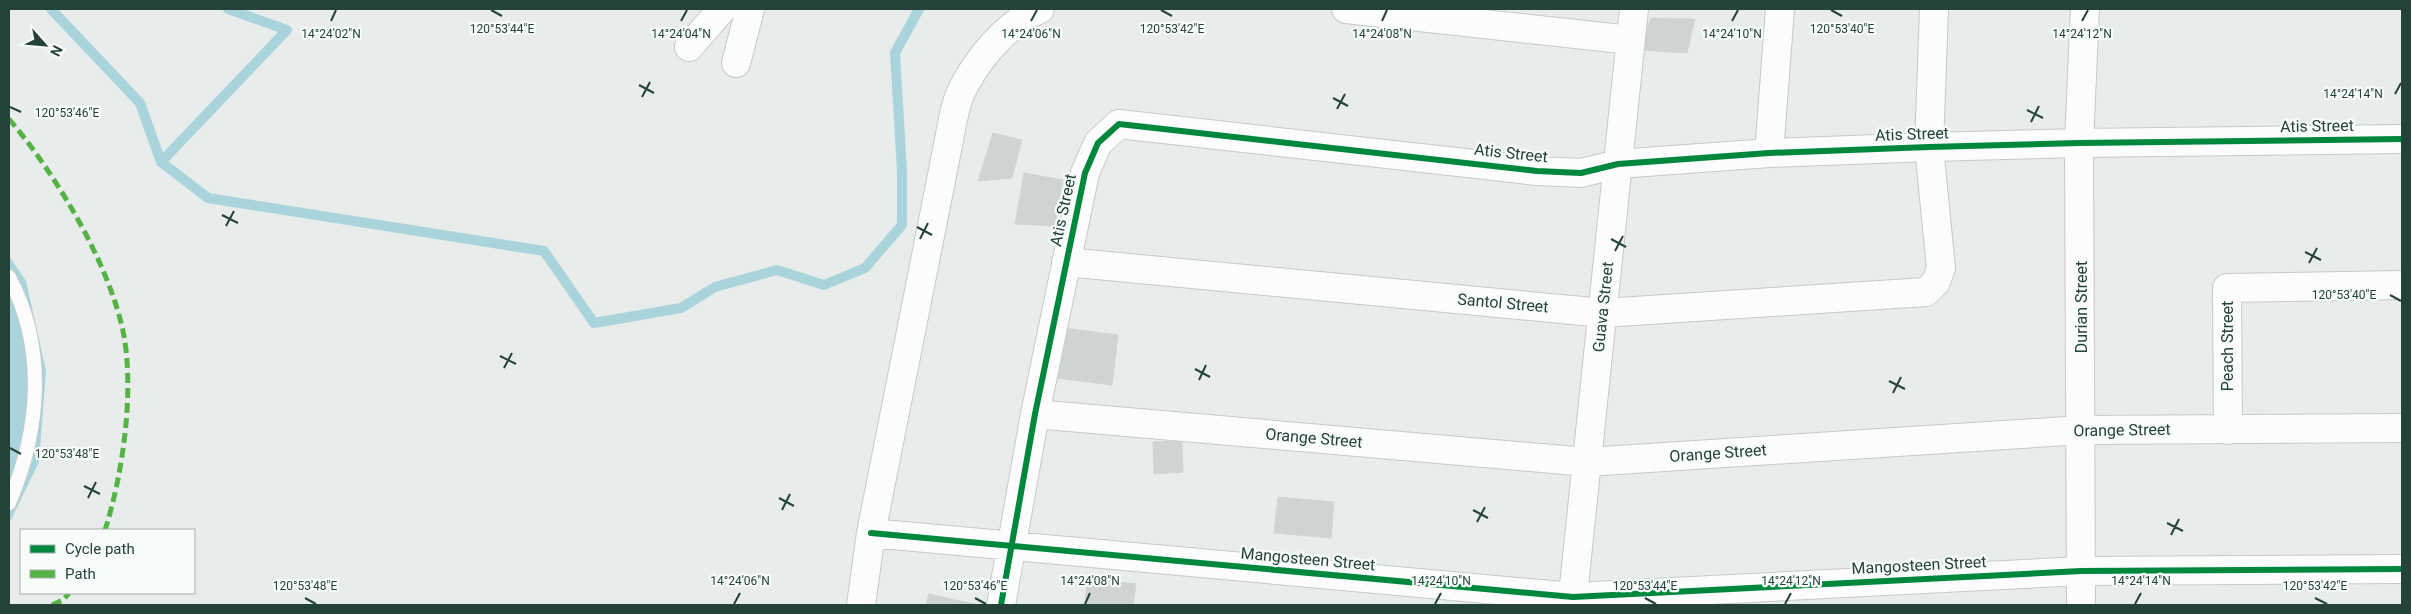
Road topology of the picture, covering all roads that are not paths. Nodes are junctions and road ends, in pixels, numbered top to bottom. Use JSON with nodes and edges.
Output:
{"nodes":[{"id":1,"x":722,"y":9,"type":"edge"},
{"id":2,"x":750,"y":9,"type":"edge"},
{"id":3,"x":1040,"y":9,"type":"edge"},
{"id":4,"x":1346,"y":9,"type":"edge"},
{"id":5,"x":1634,"y":9,"type":"edge"},
{"id":6,"x":1780,"y":9,"type":"edge"},
{"id":7,"x":1934,"y":9,"type":"edge"},
{"id":8,"x":2085,"y":9,"type":"edge"},
{"id":9,"x":1632,"y":40,"type":"junction"},
{"id":10,"x":688,"y":47,"type":"dead end"},
{"id":11,"x":736,"y":63,"type":"dead end"},
{"id":12,"x":2402,"y":139,"type":"edge"},
{"id":13,"x":2079,"y":142,"type":"junction"},
{"id":14,"x":1929,"y":147,"type":"junction"},
{"id":15,"x":1769,"y":153,"type":"junction"},
{"id":16,"x":1618,"y":164,"type":"junction"},
{"id":17,"x":1066,"y":262,"type":"junction"},
{"id":18,"x":9,"y":277,"type":"edge"},
{"id":19,"x":2402,"y":285,"type":"edge"},
{"id":20,"x":1603,"y":313,"type":"junction"},
{"id":21,"x":1035,"y":414,"type":"junction"},
{"id":22,"x":2402,"y":428,"type":"edge"},
{"id":23,"x":2082,"y":430,"type":"junction"},
{"id":24,"x":2228,"y":430,"type":"junction"},
{"id":25,"x":1587,"y":462,"type":"junction"},
{"id":26,"x":9,"y":503,"type":"edge"},
{"id":27,"x":871,"y":533,"type":"junction"},
{"id":28,"x":1010,"y":546,"type":"junction"},
{"id":29,"x":2402,"y":569,"type":"edge"},
{"id":30,"x":2081,"y":571,"type":"junction"},
{"id":31,"x":1572,"y":601,"type":"edge"},
{"id":32,"x":861,"y":605,"type":"edge"},
{"id":33,"x":1001,"y":605,"type":"edge"},
{"id":34,"x":2082,"y":605,"type":"edge"}],
"edges":[{"from":1,"to":10,"type":"street"},
{"from":2,"to":11,"type":"street"},
{"from":3,"to":27,"type":"street"},
{"from":4,"to":9,"type":"street"},
{"from":5,"to":9,"type":"street","name":"Guava Street"},
{"from":6,"to":15,"type":"street"},
{"from":7,"to":14,"type":"street"},
{"from":8,"to":13,"type":"street","name":"Durian Street"},
{"from":9,"to":16,"type":"street","name":"Guava Street"},
{"from":12,"to":13,"type":"street","name":"Atis Street"},
{"from":13,"to":14,"type":"street","name":"Atis Street"},
{"from":13,"to":23,"type":"street","name":"Durian Street"},
{"from":14,"to":15,"type":"street","name":"Atis Street"},
{"from":14,"to":20,"type":"street","name":"Santol Street"},
{"from":15,"to":16,"type":"street","name":"Atis Street"},
{"from":16,"to":17,"type":"street","name":"Atis Street"},
{"from":16,"to":20,"type":"street","name":"Guava Street"},
{"from":17,"to":20,"type":"street","name":"Santol Street"},
{"from":17,"to":21,"type":"street","name":"Atis Street"},
{"from":18,"to":26,"type":"lane"},
{"from":19,"to":24,"type":"street","name":"Peach Street"},
{"from":20,"to":25,"type":"street","name":"Guava Street"},
{"from":21,"to":25,"type":"street","name":"Orange Street"},
{"from":21,"to":28,"type":"street","name":"Atis Street"},
{"from":22,"to":24,"type":"street","name":"Orange Street"},
{"from":23,"to":24,"type":"street","name":"Orange Street"},
{"from":23,"to":25,"type":"street","name":"Orange Street"},
{"from":23,"to":30,"type":"street","name":"Durian Street"},
{"from":25,"to":31,"type":"street","name":"Guava Street"},
{"from":27,"to":28,"type":"street","name":"Mangosteen Street"},
{"from":27,"to":32,"type":"street"},
{"from":28,"to":31,"type":"street","name":"Mangosteen Street"},
{"from":28,"to":33,"type":"street","name":"Atis Street"},
{"from":29,"to":30,"type":"street","name":"Mangosteen Street"},
{"from":30,"to":31,"type":"street","name":"Mangosteen Street"},
{"from":30,"to":34,"type":"street","name":"Durian Street"}]}
